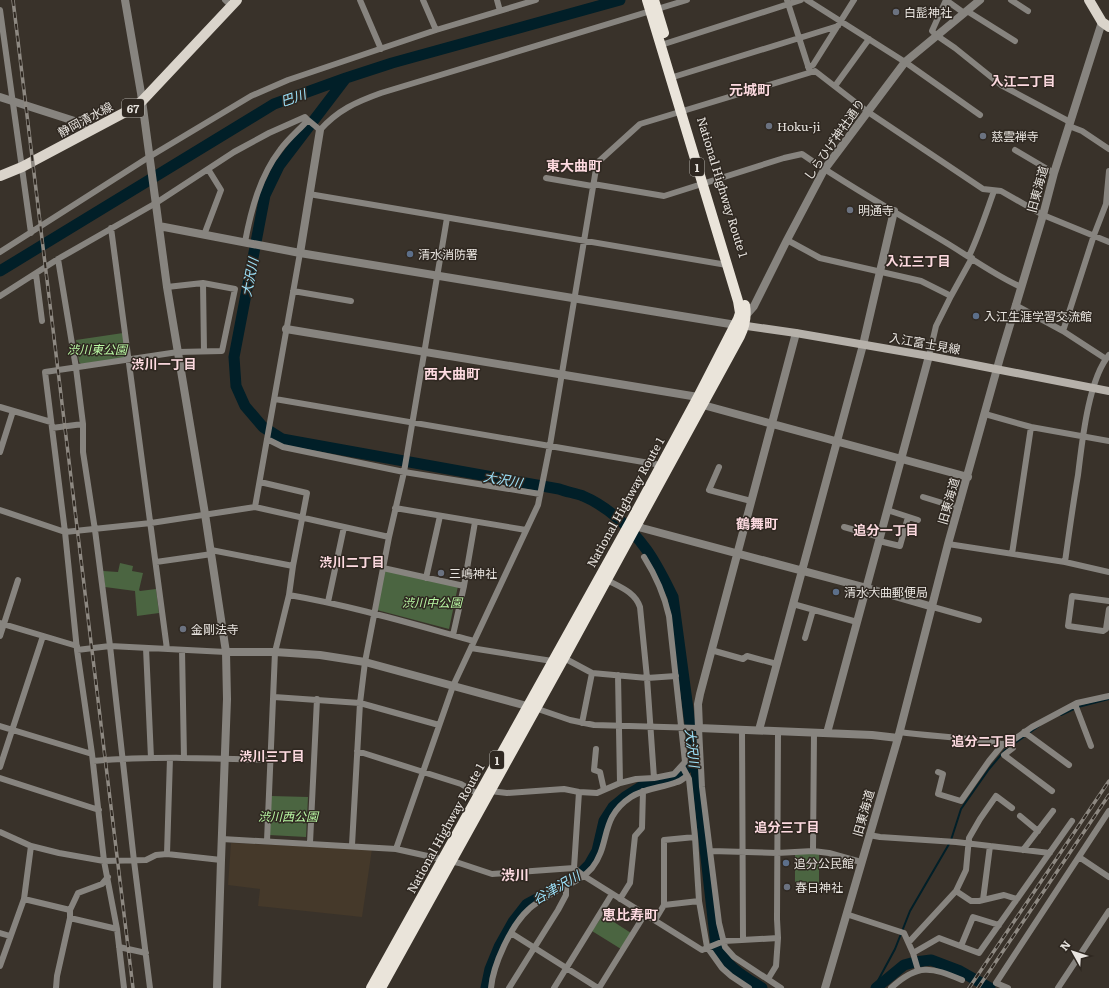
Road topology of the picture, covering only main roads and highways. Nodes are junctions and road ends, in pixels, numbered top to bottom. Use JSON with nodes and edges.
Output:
{"nodes":[{"id":1,"x":1089,"y":0,"type":"edge"},
{"id":2,"x":230,"y":1,"type":"edge"},
{"id":3,"x":652,"y":6,"type":"edge"},
{"id":4,"x":1106,"y":24,"type":"edge"},
{"id":5,"x":141,"y":97,"type":"junction"},
{"id":6,"x":21,"y":164,"type":"junction"},
{"id":7,"x":0,"y":170,"type":"edge"},
{"id":8,"x":0,"y":176,"type":"edge"},
{"id":9,"x":705,"y":183,"type":"junction"},
{"id":10,"x":743,"y":313,"type":"junction"},
{"id":11,"x":740,"y":325,"type":"junction"},
{"id":12,"x":1109,"y":391,"type":"edge"},
{"id":13,"x":701,"y":401,"type":"junction"},
{"id":14,"x":631,"y":529,"type":"junction"},
{"id":15,"x":532,"y":707,"type":"junction"},
{"id":16,"x":447,"y":861,"type":"junction"},
{"id":17,"x":371,"y":988,"type":"edge"},
{"id":18,"x":381,"y":988,"type":"edge"}],
"edges":[{"from":1,"to":4,"type":"main road"},
{"from":2,"to":5,"type":"main road","name":"静岡清水線","number":"67"},
{"from":3,"to":9,"type":"highway","name":"National Highway Route 1","number":"1"},
{"from":5,"to":6,"type":"main road","name":"静岡清水線","number":"67"},
{"from":5,"to":6,"type":"main road","name":"静岡清水線","number":"67"},
{"from":6,"to":7,"type":"main road","name":"静岡清水線","number":"67"},
{"from":6,"to":8,"type":"main road","name":"静岡清水線","number":"67"},
{"from":9,"to":10,"type":"highway","name":"National Highway Route 1","number":"1"},
{"from":9,"to":10,"type":"highway","name":"National Highway Route 1","number":"1"},
{"from":10,"to":11,"type":"highway","name":"National Highway Route 1","number":"1"},
{"from":11,"to":12,"type":"main road","name":"入江富士見線"},
{"from":11,"to":13,"type":"highway","name":"National Highway Route 1","number":"1"},
{"from":13,"to":14,"type":"highway","name":"National Highway Route 1","number":"1"},
{"from":13,"to":14,"type":"highway","name":"National Highway Route 1","number":"1"},
{"from":14,"to":15,"type":"highway","name":"National Highway Route 1","number":"1"},
{"from":14,"to":15,"type":"highway","name":"National Highway Route 1","number":"1"},
{"from":15,"to":16,"type":"highway","name":"National Highway Route 1","number":"1"},
{"from":15,"to":16,"type":"highway","name":"National Highway Route 1","number":"1"},
{"from":16,"to":17,"type":"highway","name":"National Highway Route 1","number":"1"},
{"from":16,"to":18,"type":"highway","name":"National Highway Route 1","number":"1"}]}
